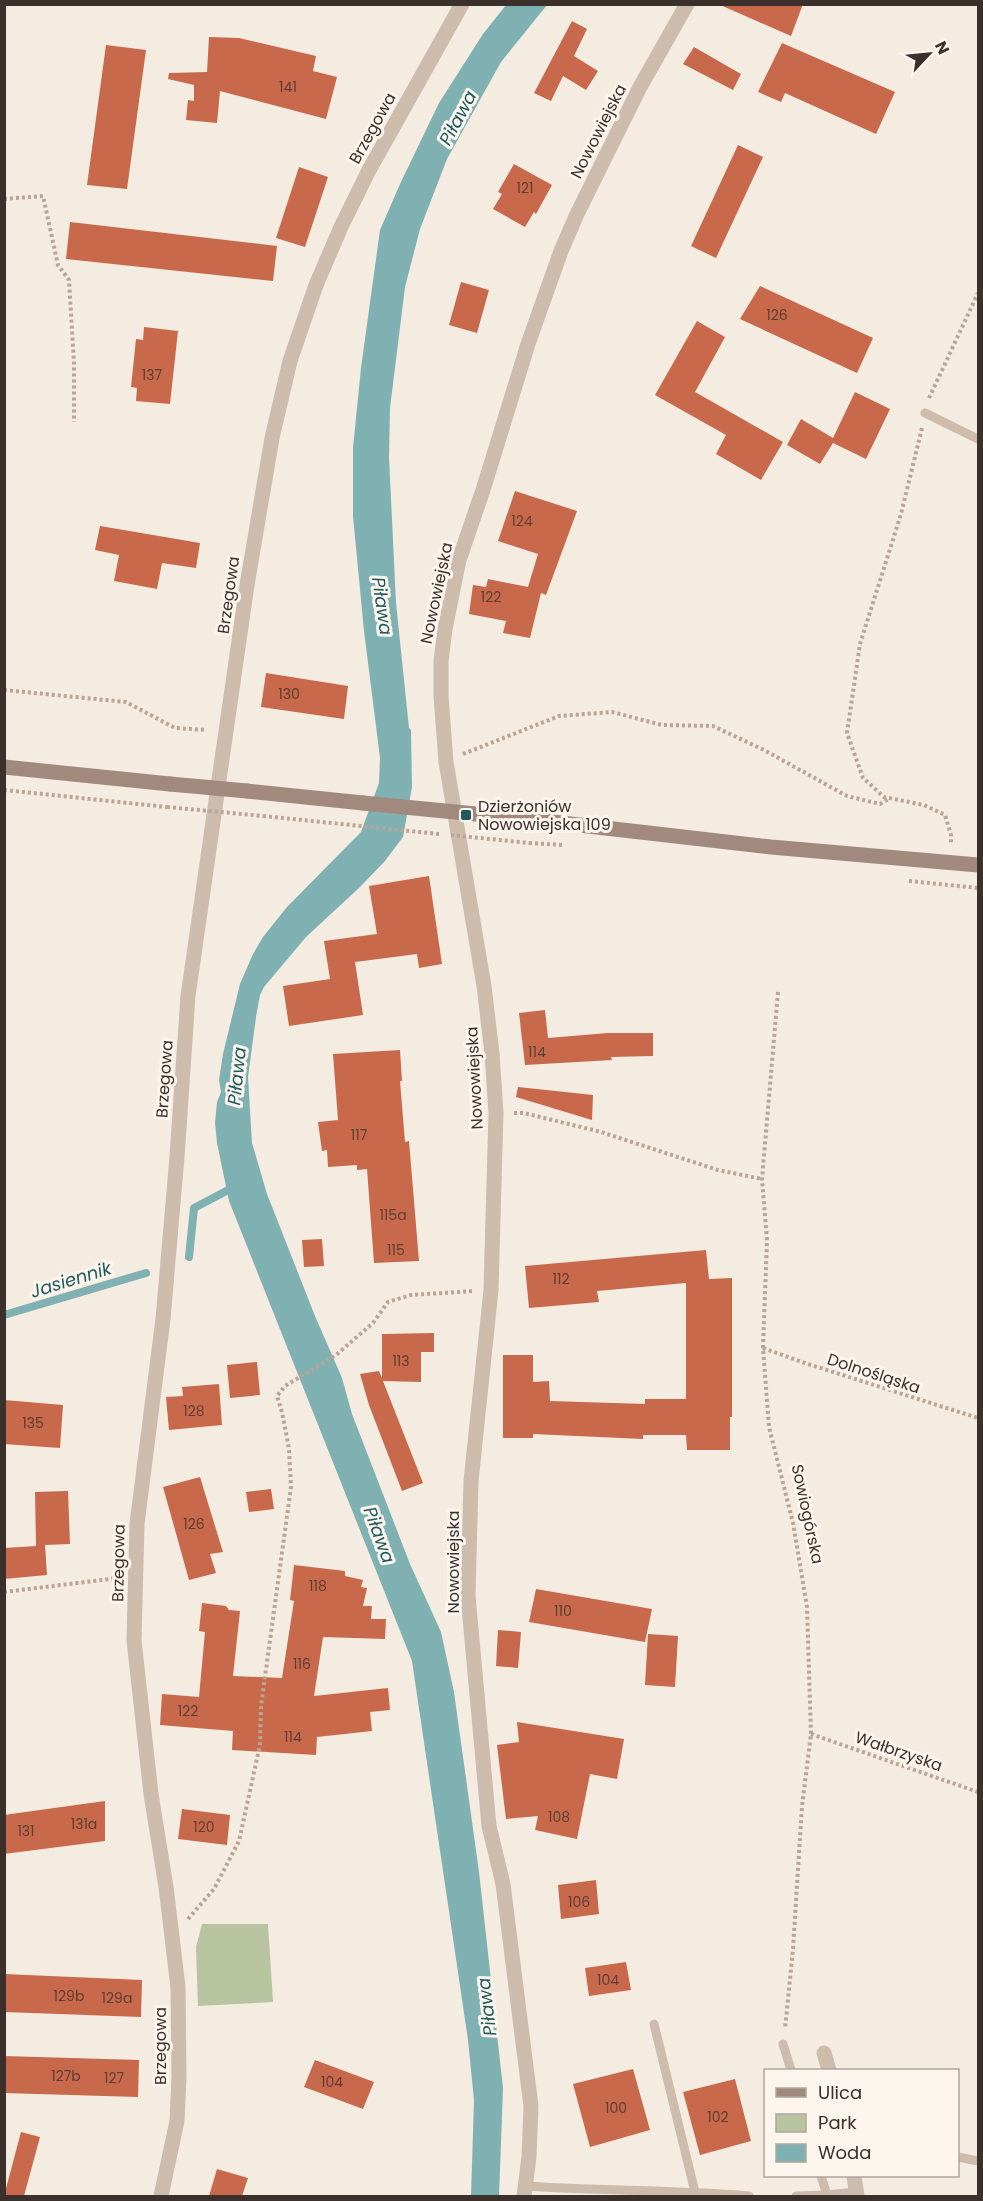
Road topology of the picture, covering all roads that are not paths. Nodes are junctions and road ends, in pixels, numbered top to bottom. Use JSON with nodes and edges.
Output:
{"nodes":[{"id":1,"x":462,"y":4,"type":"edge"},
{"id":2,"x":687,"y":4,"type":"edge"},
{"id":3,"x":925,"y":413,"type":"road end"},
{"id":4,"x":978,"y":439,"type":"edge"},
{"id":5,"x":4,"y":767,"type":"edge"},
{"id":6,"x":978,"y":865,"type":"edge"},
{"id":7,"x":654,"y":2024,"type":"dead end"},
{"id":8,"x":783,"y":2044,"type":"road end"},
{"id":9,"x":824,"y":2053,"type":"dead end"},
{"id":10,"x":790,"y":2069,"type":"edge"},
{"id":11,"x":829,"y":2069,"type":"edge"},
{"id":12,"x":959,"y":2157,"type":"edge"},
{"id":13,"x":978,"y":2161,"type":"edge"},
{"id":14,"x":822,"y":2177,"type":"edge"},
{"id":15,"x":854,"y":2177,"type":"edge"},
{"id":16,"x":525,"y":2191,"type":"edge"},
{"id":17,"x":695,"y":2192,"type":"junction"},
{"id":18,"x":857,"y":2194,"type":"edge"},
{"id":19,"x":827,"y":2195,"type":"edge"},
{"id":20,"x":160,"y":2196,"type":"edge"},
{"id":21,"x":749,"y":2196,"type":"edge"},
{"id":22,"x":796,"y":2196,"type":"edge"}],
"edges":[{"from":1,"to":20,"type":"street","name":"Brzegowa"},
{"from":2,"to":16,"type":"street","name":"Nowowiejska"},
{"from":3,"to":4,"type":"lane"},
{"from":5,"to":6,"type":"main road","bridge":true},
{"from":7,"to":17,"type":"lane"},
{"from":8,"to":10,"type":"lane"},
{"from":9,"to":11,"type":"street"},
{"from":12,"to":13,"type":"lane"},
{"from":14,"to":19,"type":"lane"},
{"from":15,"to":18,"type":"street"},
{"from":16,"to":17,"type":"lane"},
{"from":17,"to":21,"type":"lane"},
{"from":18,"to":19,"type":"lane"},
{"from":19,"to":22,"type":"lane"}]}
